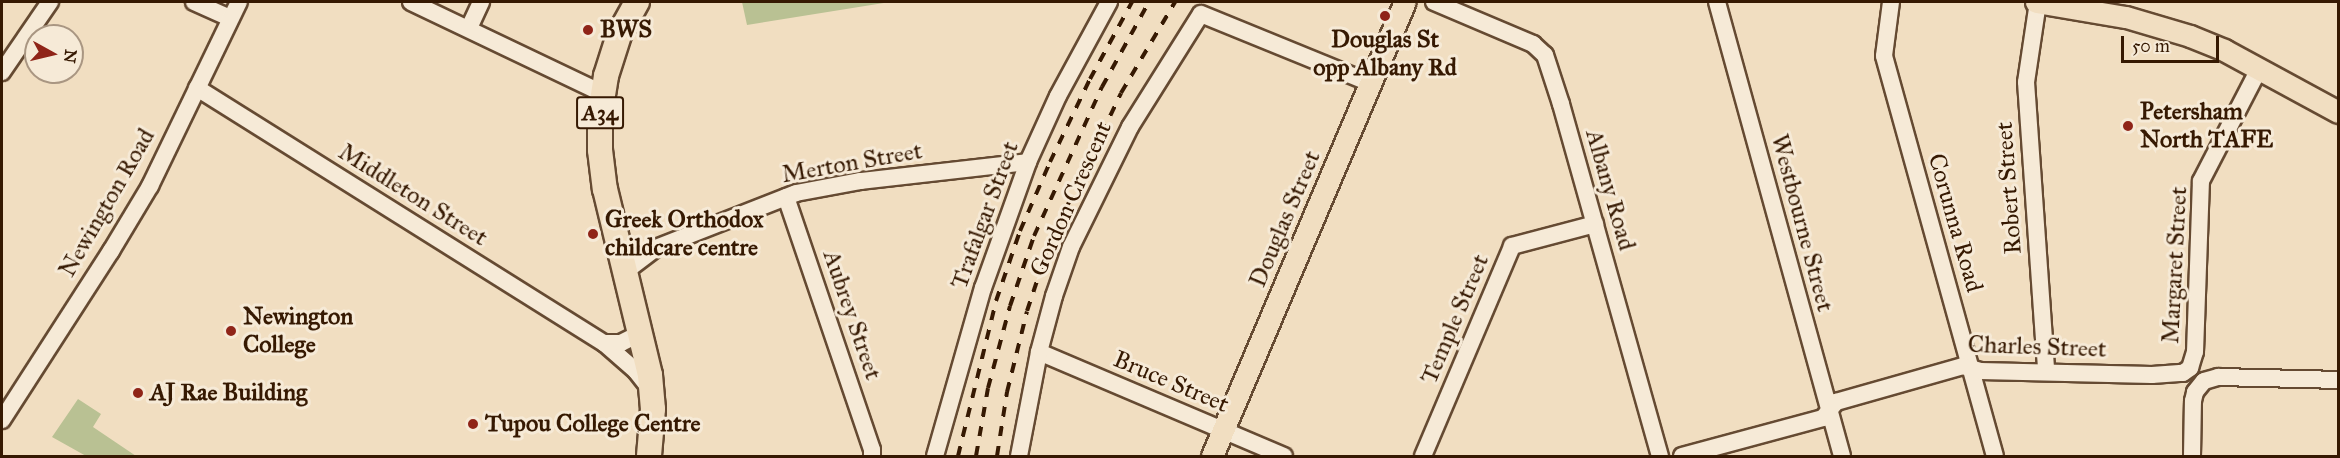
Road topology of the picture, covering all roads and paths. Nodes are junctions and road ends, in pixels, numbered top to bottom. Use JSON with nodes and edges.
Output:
{"nodes":[{"id":1,"x":50,"y":2,"type":"edge"},
{"id":2,"x":194,"y":2,"type":"edge"},
{"id":3,"x":239,"y":2,"type":"edge"},
{"id":4,"x":411,"y":2,"type":"edge"},
{"id":5,"x":481,"y":2,"type":"edge"},
{"id":6,"x":637,"y":2,"type":"edge"},
{"id":7,"x":1109,"y":2,"type":"edge"},
{"id":8,"x":1406,"y":2,"type":"edge"},
{"id":9,"x":1434,"y":2,"type":"edge"},
{"id":10,"x":1717,"y":2,"type":"edge"},
{"id":11,"x":1891,"y":2,"type":"edge"},
{"id":12,"x":2037,"y":2,"type":"edge"},
{"id":13,"x":2062,"y":4,"type":"edge"},
{"id":14,"x":230,"y":18,"type":"junction"},
{"id":15,"x":469,"y":28,"type":"junction"},
{"id":16,"x":2259,"y":69,"type":"junction"},
{"id":17,"x":2,"y":72,"type":"edge"},
{"id":18,"x":1370,"y":83,"type":"junction"},
{"id":19,"x":196,"y":88,"type":"junction"},
{"id":20,"x":602,"y":93,"type":"junction"},
{"id":21,"x":2338,"y":112,"type":"edge"},
{"id":22,"x":1028,"y":162,"type":"junction"},
{"id":23,"x":786,"y":196,"type":"junction"},
{"id":24,"x":1595,"y":224,"type":"junction"},
{"id":25,"x":621,"y":247,"type":"junction"},
{"id":26,"x":656,"y":248,"type":"junction"},
{"id":27,"x":627,"y":270,"type":"junction"},
{"id":28,"x":641,"y":333,"type":"junction"},
{"id":29,"x":604,"y":343,"type":"junction"},
{"id":30,"x":1039,"y":352,"type":"junction"},
{"id":31,"x":2190,"y":368,"type":"joint"},
{"id":32,"x":1971,"y":369,"type":"junction"},
{"id":33,"x":2046,"y":371,"type":"junction"},
{"id":34,"x":2338,"y":380,"type":"edge"},
{"id":35,"x":652,"y":391,"type":"junction"},
{"id":36,"x":1829,"y":410,"type":"junction"},
{"id":37,"x":2,"y":420,"type":"edge"},
{"id":38,"x":1223,"y":430,"type":"junction"},
{"id":39,"x":872,"y":453,"type":"edge"},
{"id":40,"x":649,"y":456,"type":"edge"},
{"id":41,"x":935,"y":456,"type":"edge"},
{"id":42,"x":1019,"y":456,"type":"edge"},
{"id":43,"x":1212,"y":456,"type":"edge"},
{"id":44,"x":1284,"y":456,"type":"edge"},
{"id":45,"x":1423,"y":456,"type":"edge"},
{"id":46,"x":1660,"y":456,"type":"edge"},
{"id":47,"x":1682,"y":456,"type":"edge"},
{"id":48,"x":1842,"y":456,"type":"edge"},
{"id":49,"x":1995,"y":456,"type":"edge"},
{"id":50,"x":2192,"y":456,"type":"edge"}],
"edges":[{"from":1,"to":17,"type":"street"},
{"from":2,"to":14,"type":"street"},
{"from":3,"to":14,"type":"street","name":"Newington Road"},
{"from":4,"to":15,"type":"street"},
{"from":5,"to":15,"type":"street"},
{"from":6,"to":20,"type":"highway","number":"A34"},
{"from":7,"to":22,"type":"street","name":"Trafalgar Street"},
{"from":8,"to":18,"type":"main road","name":"Douglas Street"},
{"from":9,"to":24,"type":"street","name":"Albany Road"},
{"from":10,"to":36,"type":"street","name":"Westbourne Street"},
{"from":11,"to":32,"type":"street","name":"Corunna Road"},
{"from":12,"to":13,"type":"main road"},
{"from":12,"to":33,"type":"street","name":"Robert Street"},
{"from":13,"to":16,"type":"main road"},
{"from":14,"to":19,"type":"street","name":"Newington Road"},
{"from":15,"to":20,"type":"street"},
{"from":16,"to":21,"type":"main road"},
{"from":16,"to":31,"type":"street","name":"Margaret Street"},
{"from":18,"to":30,"type":"street","name":"Gordon Crescent"},
{"from":18,"to":38,"type":"main road","name":"Douglas Street"},
{"from":19,"to":29,"type":"street","name":"Middleton Street"},
{"from":19,"to":37,"type":"street","name":"Newington Road"},
{"from":20,"to":25,"type":"highway","number":"A34"},
{"from":22,"to":23,"type":"street","name":"Merton Street"},
{"from":22,"to":41,"type":"street","name":"Trafalgar Street"},
{"from":23,"to":26,"type":"street","name":"Merton Street"},
{"from":23,"to":39,"type":"street","name":"Aubrey Street"},
{"from":24,"to":45,"type":"street","name":"Temple Street"},
{"from":24,"to":46,"type":"street","name":"Albany Road"},
{"from":25,"to":26,"type":"street","name":"Merton Street"},
{"from":25,"to":27,"type":"highway","number":"A34"},
{"from":26,"to":27,"type":"street","name":"Merton Street"},
{"from":27,"to":28,"type":"highway","number":"A34"},
{"from":28,"to":29,"type":"street"},
{"from":28,"to":35,"type":"highway","number":"A34"},
{"from":29,"to":35,"type":"street","name":"Middleton Street"},
{"from":30,"to":38,"type":"street","name":"Bruce Street"},
{"from":30,"to":42,"type":"street","name":"Gordon Crescent"},
{"from":31,"to":33,"type":"street","name":"Charles Street"},
{"from":32,"to":33,"type":"street","name":"Charles Street"},
{"from":32,"to":36,"type":"street","name":"Charles Street"},
{"from":32,"to":49,"type":"street","name":"Corunna Road"},
{"from":34,"to":50,"type":"street"},
{"from":35,"to":40,"type":"highway","number":"A34"},
{"from":36,"to":47,"type":"street","name":"Charles Street"},
{"from":36,"to":48,"type":"street","name":"Westbourne Street"},
{"from":38,"to":43,"type":"main road","name":"Douglas Street"},
{"from":38,"to":44,"type":"street","name":"Bruce Street"}]}
